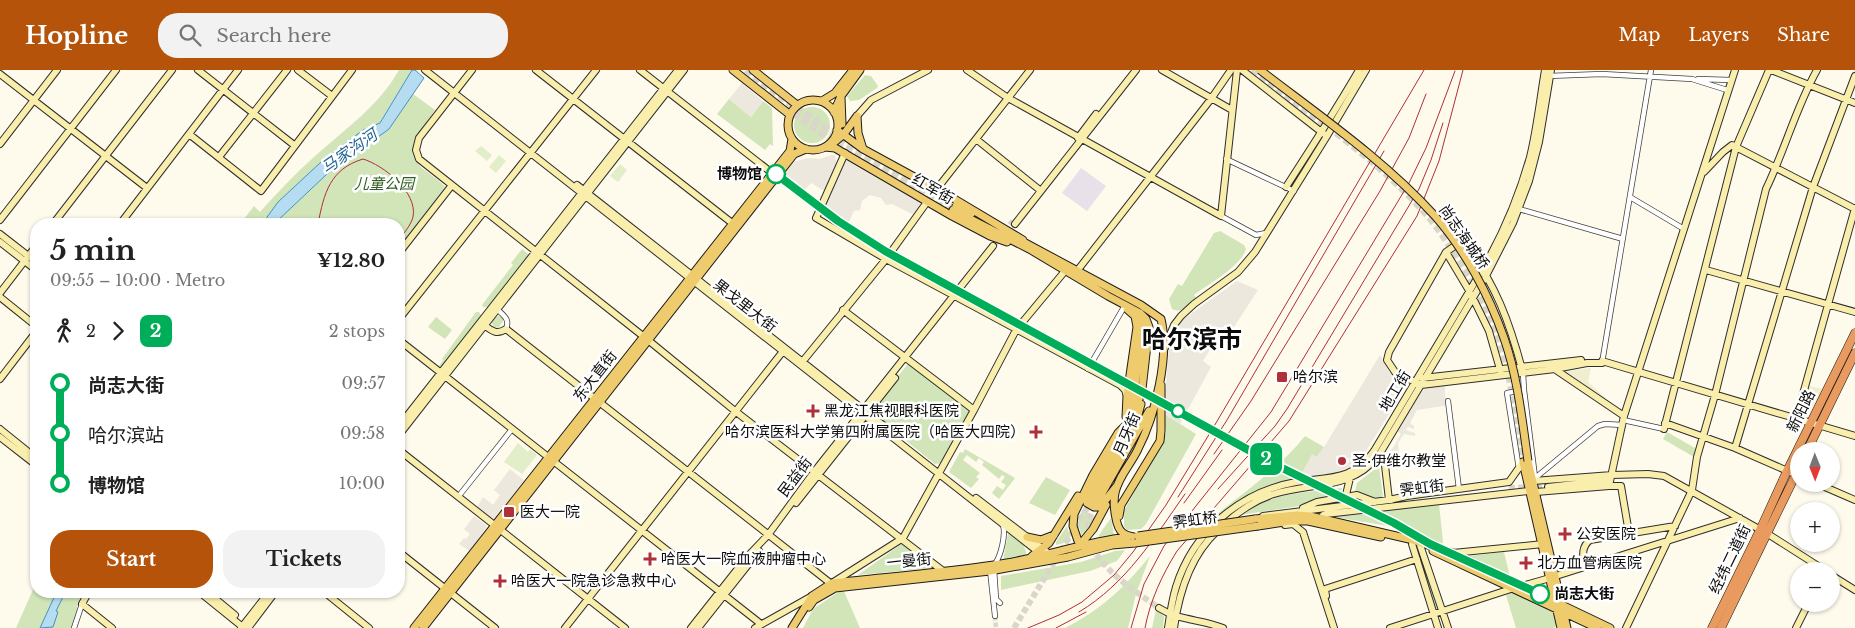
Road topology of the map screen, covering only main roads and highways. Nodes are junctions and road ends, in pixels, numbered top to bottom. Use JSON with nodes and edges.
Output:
{"nodes":[{"id":1,"x":733,"y":70,"type":"edge"},
{"id":2,"x":753,"y":70,"type":"edge"},
{"id":3,"x":853,"y":70,"type":"edge"},
{"id":4,"x":860,"y":70,"type":"edge"},
{"id":5,"x":1265,"y":70,"type":"edge"},
{"id":6,"x":840,"y":96,"type":"junction"},
{"id":7,"x":822,"y":101,"type":"junction"},
{"id":8,"x":797,"y":105,"type":"junction"},
{"id":9,"x":834,"y":112,"type":"junction"},
{"id":10,"x":790,"y":114,"type":"junction"},
{"id":11,"x":840,"y":132,"type":"junction"},
{"id":12,"x":792,"y":139,"type":"junction"},
{"id":13,"x":824,"y":147,"type":"junction"},
{"id":14,"x":806,"y":149,"type":"junction"},
{"id":15,"x":863,"y":150,"type":"junction"},
{"id":16,"x":951,"y":198,"type":"junction"},
{"id":17,"x":955,"y":208,"type":"tunnel mouth"},
{"id":18,"x":943,"y":210,"type":"junction"},
{"id":19,"x":1031,"y":248,"type":"junction"},
{"id":20,"x":693,"y":279,"type":"junction"},
{"id":21,"x":1126,"y":308,"type":"junction"},
{"id":22,"x":1146,"y":308,"type":"joint"},
{"id":23,"x":1855,"y":333,"type":"edge"},
{"id":24,"x":1855,"y":355,"type":"edge"},
{"id":25,"x":1160,"y":371,"type":"junction"},
{"id":26,"x":1142,"y":389,"type":"junction"},
{"id":27,"x":1156,"y":396,"type":"junction"},
{"id":28,"x":1128,"y":419,"type":"junction"},
{"id":29,"x":1811,"y":442,"type":"edge"},
{"id":30,"x":1526,"y":462,"type":"junction"},
{"id":31,"x":1093,"y":475,"type":"junction"},
{"id":32,"x":1116,"y":486,"type":"junction"},
{"id":33,"x":1790,"y":488,"type":"edge"},
{"id":34,"x":1532,"y":492,"type":"junction"},
{"id":35,"x":1773,"y":502,"type":"joint"},
{"id":36,"x":1258,"y":523,"type":"junction"},
{"id":37,"x":1119,"y":526,"type":"junction"},
{"id":38,"x":1764,"y":532,"type":"junction"},
{"id":39,"x":1055,"y":535,"type":"junction"},
{"id":40,"x":1027,"y":537,"type":"road end"},
{"id":41,"x":1136,"y":538,"type":"junction"},
{"id":42,"x":1418,"y":544,"type":"junction"},
{"id":43,"x":1080,"y":546,"type":"junction"},
{"id":44,"x":1097,"y":549,"type":"junction"},
{"id":45,"x":1047,"y":555,"type":"junction"},
{"id":46,"x":1068,"y":558,"type":"junction"},
{"id":47,"x":993,"y":569,"type":"junction"},
{"id":48,"x":1553,"y":577,"type":"junction"},
{"id":49,"x":834,"y":585,"type":"junction"},
{"id":50,"x":448,"y":591,"type":"junction"},
{"id":51,"x":1560,"y":607,"type":"junction"},
{"id":52,"x":414,"y":628,"type":"edge"},
{"id":53,"x":422,"y":628,"type":"edge"},
{"id":54,"x":792,"y":628,"type":"edge"},
{"id":55,"x":797,"y":628,"type":"edge"},
{"id":56,"x":1561,"y":628,"type":"edge"},
{"id":57,"x":1567,"y":628,"type":"edge"},
{"id":58,"x":1598,"y":628,"type":"edge"},
{"id":59,"x":1610,"y":628,"type":"edge"},
{"id":60,"x":1712,"y":628,"type":"edge"},
{"id":61,"x":1721,"y":628,"type":"edge"}],
"edges":[{"from":1,"to":10,"type":"main road"},
{"from":2,"to":8,"type":"main road"},
{"from":3,"to":7,"type":"main road"},
{"from":4,"to":6,"type":"main road"},
{"from":5,"to":30,"type":"main road","name":"尚志海城桥","bridge":true},
{"from":6,"to":9,"type":"main road"},
{"from":6,"to":11,"type":"main road"},
{"from":7,"to":8,"type":"main road"},
{"from":7,"to":9,"type":"main road"},
{"from":8,"to":10,"type":"main road"},
{"from":9,"to":11,"type":"main road"},
{"from":10,"to":12,"type":"main road"},
{"from":11,"to":13,"type":"main road"},
{"from":11,"to":15,"type":"main road","name":"红军街"},
{"from":11,"to":15,"type":"main road"},
{"from":12,"to":14,"type":"main road"},
{"from":12,"to":20,"type":"main road","name":"东大直街"},
{"from":13,"to":14,"type":"main road"},
{"from":13,"to":18,"type":"main road","name":"红军街"},
{"from":14,"to":20,"type":"main road","name":"东大直街"},
{"from":15,"to":16,"type":"main road","name":"红军街"},
{"from":16,"to":18,"type":"main road"},
{"from":16,"to":19,"type":"main road","name":"红军街"},
{"from":17,"to":19,"type":"main road","name":"红军街"},
{"from":18,"to":19,"type":"main road","name":"红军街"},
{"from":19,"to":21,"type":"main road","name":"红军街"},
{"from":19,"to":22,"type":"main road","name":"红军街"},
{"from":20,"to":50,"type":"main road","name":"东大直街"},
{"from":21,"to":26,"type":"main road","name":"月牙街"},
{"from":21,"to":28,"type":"main road"},
{"from":21,"to":28,"type":"main road","name":"月牙街"},
{"from":22,"to":25,"type":"main road","name":"月牙街"},
{"from":23,"to":35,"type":"highway","name":"新阳路"},
{"from":24,"to":29,"type":"highway","name":"新阳路"},
{"from":25,"to":27,"type":"main road","name":"月牙街"},
{"from":25,"to":37,"type":"main road"},
{"from":26,"to":27,"type":"main road"},
{"from":26,"to":28,"type":"main road","name":"月牙街"},
{"from":27,"to":32,"type":"main road","name":"月牙街"},
{"from":28,"to":31,"type":"main road","name":"月牙街"},
{"from":28,"to":32,"type":"main road"},
{"from":30,"to":34,"type":"main road"},
{"from":30,"to":34,"type":"main road"},
{"from":31,"to":39,"type":"main road","name":"月牙街"},
{"from":31,"to":43,"type":"main road","name":"月牙街"},
{"from":32,"to":37,"type":"main road","name":"月牙街"},
{"from":32,"to":43,"type":"main road","name":"月牙街"},
{"from":33,"to":38,"type":"highway","name":"经纬二道街"},
{"from":34,"to":48,"type":"main road"},
{"from":34,"to":48,"type":"main road"},
{"from":35,"to":38,"type":"highway","name":"经纬二道街"},
{"from":36,"to":41,"type":"main road","name":"霁虹桥","bridge":true},
{"from":36,"to":42,"type":"main road"},
{"from":36,"to":42,"type":"main road"},
{"from":37,"to":41,"type":"main road"},
{"from":38,"to":60,"type":"highway","name":"经纬二道街"},
{"from":38,"to":61,"type":"highway","name":"经纬二道街"},
{"from":39,"to":40,"type":"main road"},
{"from":39,"to":45,"type":"main road","name":"月牙街"},
{"from":41,"to":43,"type":"main road"},
{"from":41,"to":44,"type":"main road"},
{"from":42,"to":51,"type":"main road"},
{"from":42,"to":51,"type":"main road"},
{"from":43,"to":44,"type":"main road"},
{"from":43,"to":45,"type":"main road","name":"一曼街"},
{"from":43,"to":46,"type":"main road","name":"月牙街"},
{"from":44,"to":46,"type":"main road"},
{"from":45,"to":46,"type":"main road","name":"一曼街"},
{"from":45,"to":47,"type":"main road","name":"一曼街"},
{"from":45,"to":47,"type":"main road","name":"一曼街"},
{"from":47,"to":49,"type":"main road","name":"一曼街"},
{"from":47,"to":49,"type":"main road","name":"一曼街"},
{"from":48,"to":51,"type":"main road"},
{"from":49,"to":54,"type":"main road","name":"一曼街"},
{"from":49,"to":55,"type":"main road","name":"一曼街"},
{"from":50,"to":52,"type":"main road","name":"东大直街"},
{"from":50,"to":53,"type":"main road","name":"东大直街"},
{"from":51,"to":56,"type":"main road"},
{"from":51,"to":57,"type":"main road"},
{"from":51,"to":58,"type":"main road"},
{"from":51,"to":59,"type":"main road"}]}
